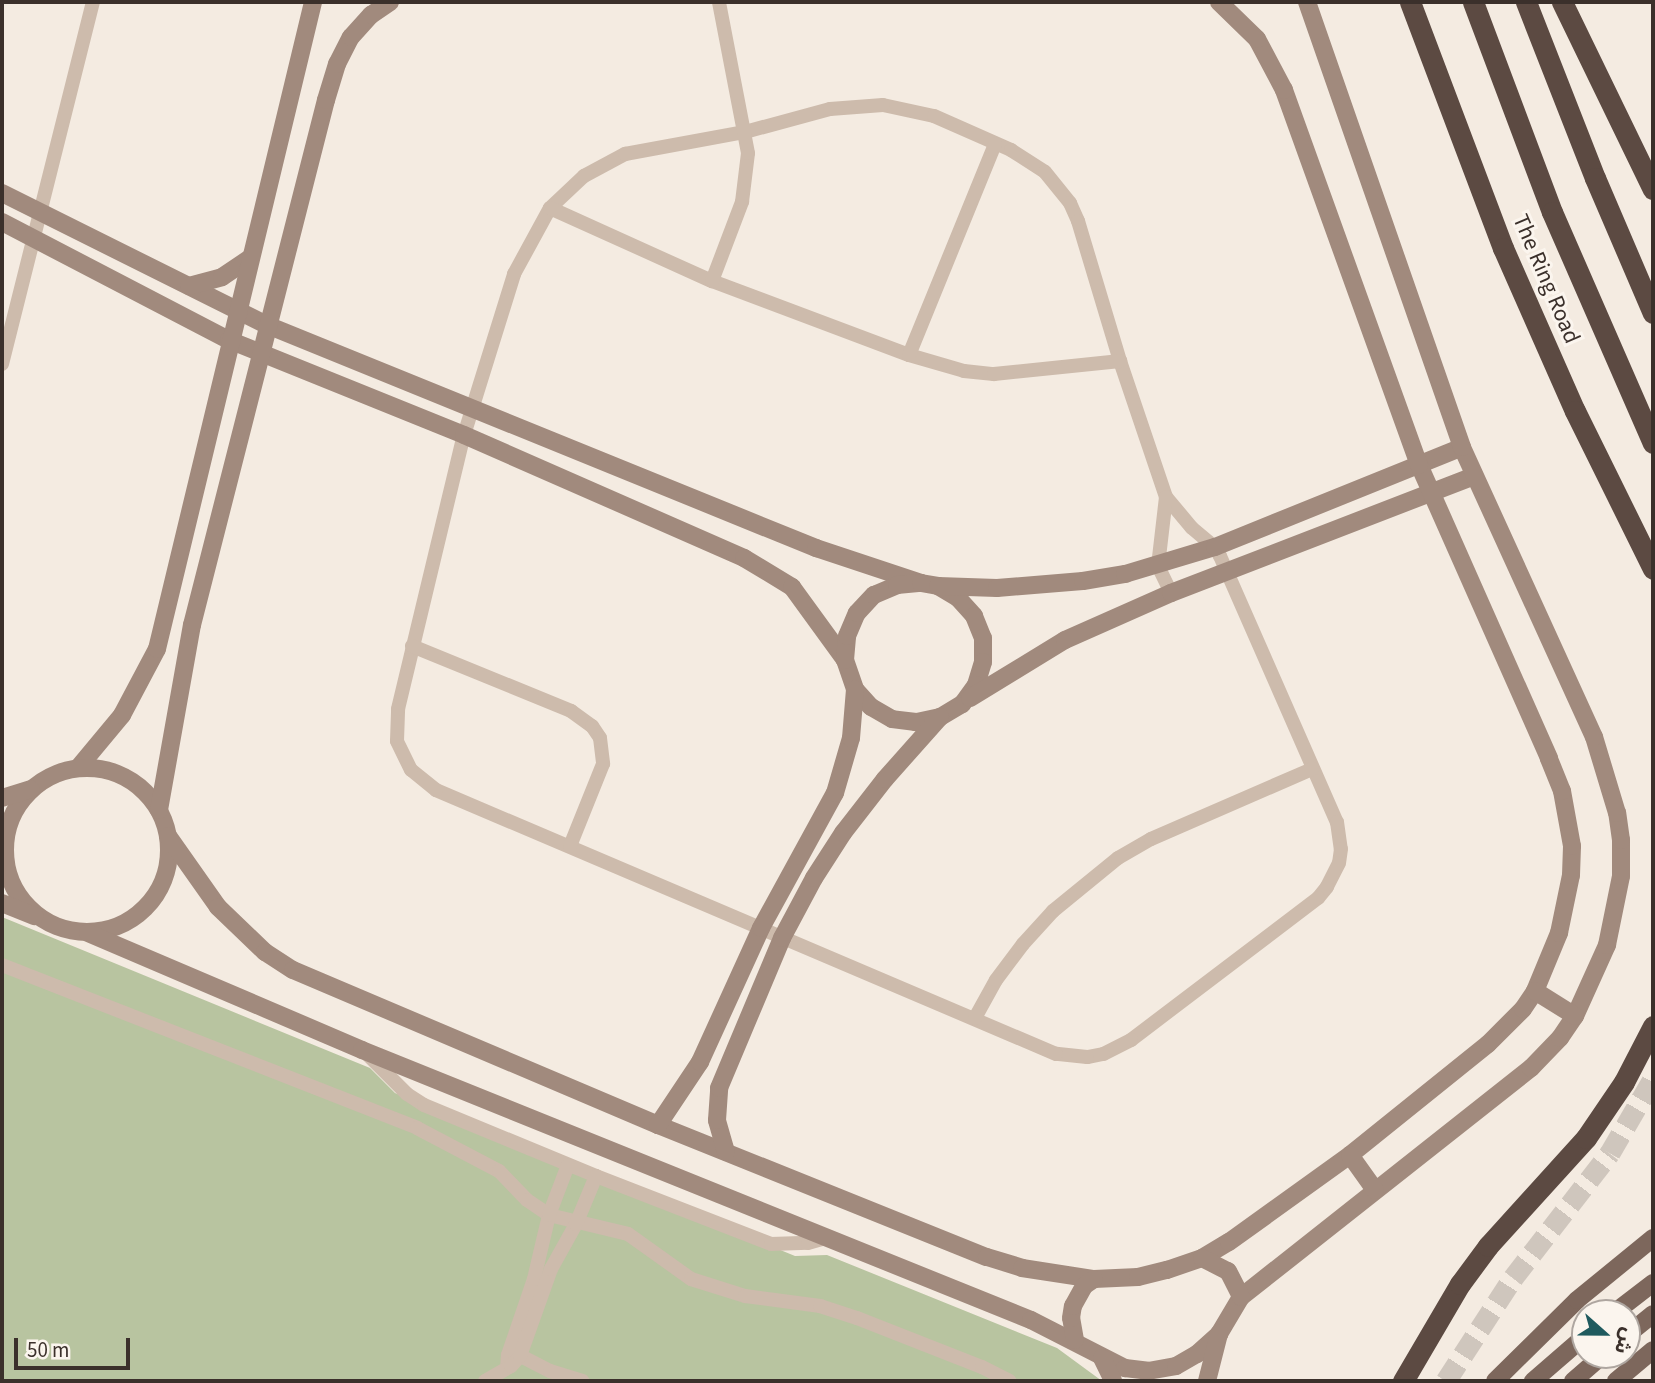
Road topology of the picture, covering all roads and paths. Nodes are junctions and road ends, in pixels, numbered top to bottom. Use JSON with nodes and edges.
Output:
{"nodes":[{"id":1,"x":93,"y":2,"type":"edge"},
{"id":2,"x":313,"y":2,"type":"edge"},
{"id":3,"x":390,"y":2,"type":"edge"},
{"id":4,"x":719,"y":2,"type":"edge"},
{"id":5,"x":1219,"y":2,"type":"edge"},
{"id":6,"x":1307,"y":2,"type":"edge"},
{"id":7,"x":1410,"y":2,"type":"edge"},
{"id":8,"x":1473,"y":2,"type":"edge"},
{"id":9,"x":1527,"y":2,"type":"edge"},
{"id":10,"x":1562,"y":2,"type":"edge"},
{"id":11,"x":745,"y":132,"type":"junction"},
{"id":12,"x":996,"y":144,"type":"junction"},
{"id":13,"x":1653,"y":189,"type":"edge"},
{"id":14,"x":2,"y":193,"type":"edge"},
{"id":15,"x":550,"y":208,"type":"junction"},
{"id":16,"x":40,"y":213,"type":"junction"},
{"id":17,"x":2,"y":222,"type":"edge"},
{"id":18,"x":33,"y":239,"type":"junction"},
{"id":19,"x":250,"y":258,"type":"junction"},
{"id":20,"x":712,"y":281,"type":"junction"},
{"id":21,"x":189,"y":286,"type":"junction"},
{"id":22,"x":237,"y":310,"type":"junction"},
{"id":23,"x":1653,"y":313,"type":"edge"},
{"id":24,"x":267,"y":325,"type":"junction"},
{"id":25,"x":229,"y":340,"type":"junction"},
{"id":26,"x":260,"y":352,"type":"junction"},
{"id":27,"x":909,"y":355,"type":"junction"},
{"id":28,"x":1120,"y":361,"type":"junction"},
{"id":29,"x":2,"y":364,"type":"edge"},
{"id":30,"x":472,"y":406,"type":"junction"},
{"id":31,"x":464,"y":435,"type":"junction"},
{"id":32,"x":1653,"y":443,"type":"edge"},
{"id":33,"x":1461,"y":447,"type":"junction"},
{"id":34,"x":1419,"y":465,"type":"junction"},
{"id":35,"x":1474,"y":476,"type":"junction"},
{"id":36,"x":1431,"y":491,"type":"junction"},
{"id":37,"x":1166,"y":497,"type":"junction"},
{"id":38,"x":1215,"y":547,"type":"junction"},
{"id":39,"x":1158,"y":566,"type":"junction"},
{"id":40,"x":1653,"y":569,"type":"edge"},
{"id":41,"x":1226,"y":574,"type":"junction"},
{"id":42,"x":930,"y":585,"type":"junction"},
{"id":43,"x":1171,"y":593,"type":"junction"},
{"id":44,"x":412,"y":646,"type":"junction"},
{"id":45,"x":845,"y":660,"type":"junction"},
{"id":46,"x":855,"y":689,"type":"junction"},
{"id":47,"x":962,"y":704,"type":"junction"},
{"id":48,"x":940,"y":717,"type":"junction"},
{"id":49,"x":78,"y":768,"type":"junction"},
{"id":50,"x":1312,"y":769,"type":"junction"},
{"id":51,"x":34,"y":787,"type":"junction"},
{"id":52,"x":2,"y":798,"type":"edge"},
{"id":53,"x":159,"y":810,"type":"junction"},
{"id":54,"x":168,"y":836,"type":"junction"},
{"id":55,"x":570,"y":846,"type":"junction"},
{"id":56,"x":2,"y":903,"type":"edge"},
{"id":57,"x":41,"y":919,"type":"junction"},
{"id":58,"x":761,"y":928,"type":"junction"},
{"id":59,"x":88,"y":933,"type":"junction"},
{"id":60,"x":782,"y":938,"type":"junction"},
{"id":61,"x":2,"y":965,"type":"edge"},
{"id":62,"x":1535,"y":991,"type":"junction"},
{"id":63,"x":1575,"y":1016,"type":"junction"},
{"id":64,"x":975,"y":1018,"type":"junction"},
{"id":65,"x":1653,"y":1026,"type":"edge"},
{"id":66,"x":362,"y":1050,"type":"junction"},
{"id":67,"x":659,"y":1125,"type":"junction"},
{"id":68,"x":726,"y":1152,"type":"junction"},
{"id":69,"x":1350,"y":1155,"type":"junction"},
{"id":70,"x":568,"y":1165,"type":"junction"},
{"id":71,"x":596,"y":1177,"type":"junction"},
{"id":72,"x":1375,"y":1190,"type":"junction"},
{"id":73,"x":549,"y":1215,"type":"junction"},
{"id":74,"x":576,"y":1224,"type":"junction"},
{"id":75,"x":826,"y":1238,"type":"junction"},
{"id":76,"x":1653,"y":1238,"type":"edge"},
{"id":77,"x":1202,"y":1258,"type":"junction"},
{"id":78,"x":1094,"y":1279,"type":"junction"},
{"id":79,"x":1653,"y":1283,"type":"edge"},
{"id":80,"x":1241,"y":1297,"type":"junction"},
{"id":81,"x":1632,"y":1299,"type":"edge"},
{"id":82,"x":1219,"y":1334,"type":"junction"},
{"id":83,"x":1075,"y":1340,"type":"junction"},
{"id":84,"x":1571,"y":1348,"type":"edge"},
{"id":85,"x":1653,"y":1350,"type":"edge"},
{"id":86,"x":514,"y":1353,"type":"junction"},
{"id":87,"x":1102,"y":1358,"type":"junction"},
{"id":88,"x":1587,"y":1369,"type":"edge"},
{"id":89,"x":1207,"y":1379,"type":"edge"},
{"id":90,"x":485,"y":1381,"type":"edge"},
{"id":91,"x":582,"y":1381,"type":"edge"},
{"id":92,"x":1010,"y":1381,"type":"edge"},
{"id":93,"x":1113,"y":1381,"type":"edge"},
{"id":94,"x":1403,"y":1381,"type":"edge"},
{"id":95,"x":1495,"y":1381,"type":"edge"},
{"id":96,"x":1533,"y":1381,"type":"edge"},
{"id":97,"x":1573,"y":1381,"type":"edge"},
{"id":98,"x":1616,"y":1381,"type":"edge"}],
"edges":[{"from":1,"to":16,"type":"street"},
{"from":2,"to":19,"type":"street"},
{"from":3,"to":24,"type":"street"},
{"from":4,"to":11,"type":"street"},
{"from":5,"to":34,"type":"street"},
{"from":6,"to":33,"type":"street"},
{"from":7,"to":40,"type":"highway","name":"The Ring Road"},
{"from":8,"to":32,"type":"highway","name":"The Ring Road"},
{"from":9,"to":23,"type":"highway"},
{"from":10,"to":13,"type":"highway"},
{"from":11,"to":12,"type":"street"},
{"from":11,"to":15,"type":"street"},
{"from":11,"to":20,"type":"street"},
{"from":12,"to":27,"type":"street"},
{"from":12,"to":28,"type":"street"},
{"from":14,"to":16,"type":"street"},
{"from":15,"to":20,"type":"street"},
{"from":15,"to":30,"type":"street"},
{"from":16,"to":18,"type":"street"},
{"from":16,"to":21,"type":"street"},
{"from":17,"to":18,"type":"street"},
{"from":18,"to":25,"type":"street"},
{"from":18,"to":29,"type":"street"},
{"from":19,"to":21,"type":"street"},
{"from":19,"to":22,"type":"street"},
{"from":20,"to":27,"type":"street"},
{"from":21,"to":22,"type":"street"},
{"from":22,"to":24,"type":"street"},
{"from":22,"to":25,"type":"street"},
{"from":24,"to":26,"type":"street"},
{"from":24,"to":30,"type":"street"},
{"from":25,"to":26,"type":"street"},
{"from":25,"to":49,"type":"street"},
{"from":26,"to":31,"type":"street"},
{"from":26,"to":53,"type":"street"},
{"from":27,"to":28,"type":"street"},
{"from":28,"to":37,"type":"street"},
{"from":30,"to":31,"type":"street"},
{"from":30,"to":42,"type":"street"},
{"from":31,"to":44,"type":"street"},
{"from":31,"to":45,"type":"street"},
{"from":33,"to":34,"type":"street"},
{"from":33,"to":35,"type":"street"},
{"from":34,"to":36,"type":"street"},
{"from":34,"to":38,"type":"street"},
{"from":35,"to":36,"type":"street"},
{"from":35,"to":63,"type":"street"},
{"from":36,"to":41,"type":"street"},
{"from":36,"to":62,"type":"street"},
{"from":37,"to":38,"type":"street"},
{"from":37,"to":39,"type":"street"},
{"from":38,"to":39,"type":"street"},
{"from":38,"to":41,"type":"street"},
{"from":39,"to":42,"type":"street"},
{"from":39,"to":43,"type":"street"},
{"from":41,"to":43,"type":"street"},
{"from":41,"to":50,"type":"street"},
{"from":42,"to":45,"type":"street"},
{"from":42,"to":47,"type":"street"},
{"from":43,"to":47,"type":"street"},
{"from":44,"to":55,"type":"street"},
{"from":44,"to":55,"type":"street"},
{"from":45,"to":46,"type":"street"},
{"from":46,"to":48,"type":"street"},
{"from":46,"to":58,"type":"street"},
{"from":47,"to":48,"type":"street"},
{"from":48,"to":60,"type":"street"},
{"from":49,"to":51,"type":"street"},
{"from":49,"to":53,"type":"street"},
{"from":50,"to":64,"type":"street"},
{"from":50,"to":64,"type":"street"},
{"from":51,"to":52,"type":"street"},
{"from":51,"to":57,"type":"street"},
{"from":53,"to":54,"type":"street"},
{"from":54,"to":59,"type":"street"},
{"from":54,"to":67,"type":"street"},
{"from":55,"to":58,"type":"street"},
{"from":56,"to":57,"type":"street"},
{"from":57,"to":59,"type":"street"},
{"from":58,"to":60,"type":"street"},
{"from":58,"to":67,"type":"street"},
{"from":59,"to":66,"type":"street"},
{"from":60,"to":64,"type":"street"},
{"from":60,"to":68,"type":"street"},
{"from":61,"to":73,"type":"street"},
{"from":62,"to":63,"type":"street"},
{"from":62,"to":69,"type":"street"},
{"from":63,"to":72,"type":"street"},
{"from":65,"to":94,"type":"highway"},
{"from":66,"to":70,"type":"street"},
{"from":66,"to":75,"type":"street"},
{"from":67,"to":68,"type":"street"},
{"from":68,"to":78,"type":"street"},
{"from":69,"to":72,"type":"street"},
{"from":69,"to":77,"type":"street"},
{"from":70,"to":71,"type":"street"},
{"from":70,"to":73,"type":"street"},
{"from":71,"to":74,"type":"street"},
{"from":71,"to":75,"type":"street"},
{"from":72,"to":80,"type":"street"},
{"from":73,"to":74,"type":"street"},
{"from":73,"to":86,"type":"street"},
{"from":74,"to":86,"type":"street"},
{"from":74,"to":92,"type":"street"},
{"from":75,"to":83,"type":"street"},
{"from":76,"to":95,"type":"main road"},
{"from":77,"to":78,"type":"street"},
{"from":77,"to":80,"type":"street"},
{"from":78,"to":83,"type":"street"},
{"from":79,"to":81,"type":"main road"},
{"from":80,"to":82,"type":"street"},
{"from":82,"to":87,"type":"street"},
{"from":82,"to":89,"type":"street"},
{"from":83,"to":87,"type":"street"},
{"from":84,"to":96,"type":"main road"},
{"from":85,"to":98,"type":"main road"},
{"from":86,"to":90,"type":"street"},
{"from":86,"to":91,"type":"street"},
{"from":87,"to":93,"type":"street"},
{"from":88,"to":97,"type":"main road"}]}
